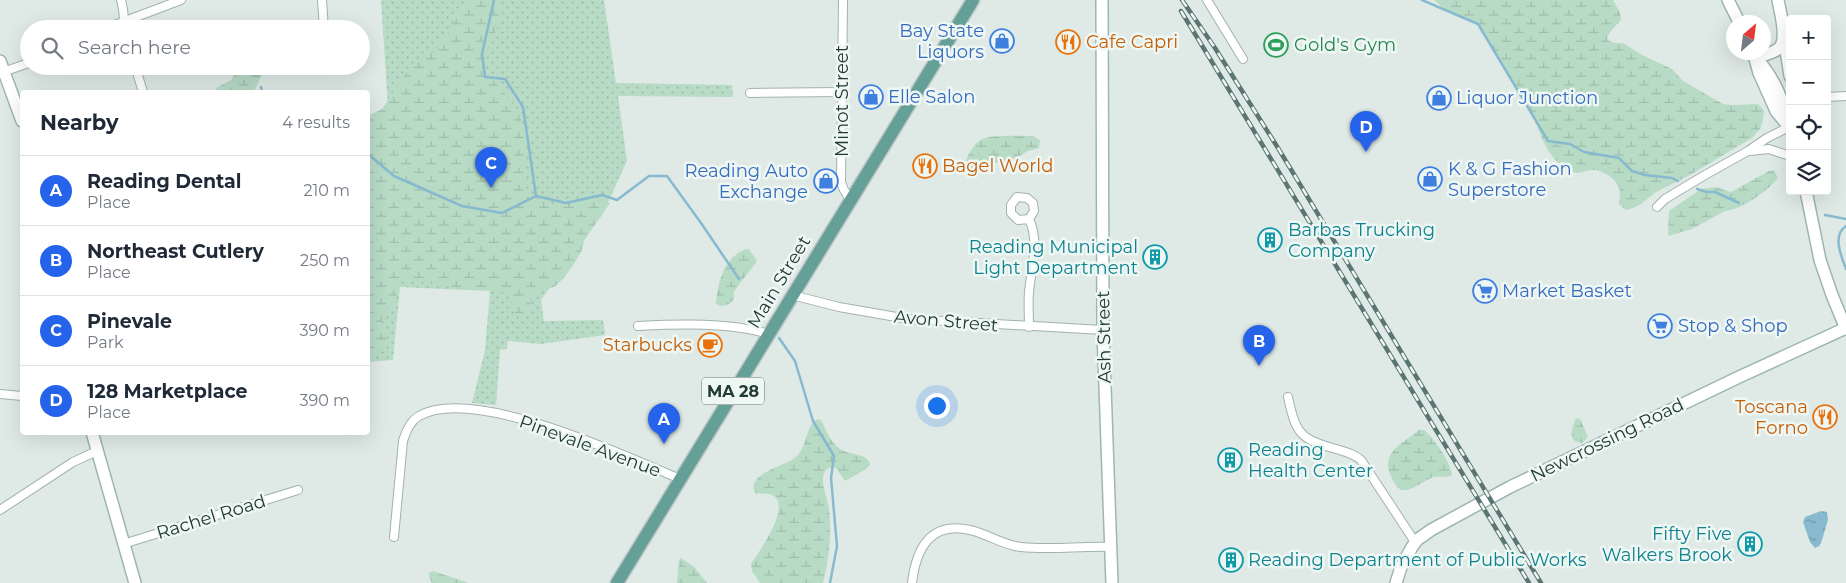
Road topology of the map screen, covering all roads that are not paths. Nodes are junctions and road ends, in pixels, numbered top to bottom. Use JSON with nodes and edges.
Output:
{"nodes":[{"id":1,"x":121,"y":0,"type":"edge"},
{"id":2,"x":181,"y":0,"type":"edge"},
{"id":3,"x":322,"y":0,"type":"edge"},
{"id":4,"x":843,"y":0,"type":"edge"},
{"id":5,"x":972,"y":0,"type":"edge"},
{"id":6,"x":1102,"y":0,"type":"edge"},
{"id":7,"x":1207,"y":0,"type":"edge"},
{"id":8,"x":1728,"y":0,"type":"edge"},
{"id":9,"x":1778,"y":0,"type":"edge"},
{"id":10,"x":1736,"y":15,"type":"edge"},
{"id":11,"x":124,"y":20,"type":"edge"},
{"id":12,"x":136,"y":20,"type":"edge"},
{"id":13,"x":323,"y":20,"type":"edge"},
{"id":14,"x":1784,"y":38,"type":"junction"},
{"id":15,"x":1771,"y":51,"type":"edge"},
{"id":16,"x":1243,"y":59,"type":"dead end"},
{"id":17,"x":1755,"y":60,"type":"edge"},
{"id":18,"x":1758,"y":60,"type":"edge"},
{"id":19,"x":1787,"y":60,"type":"edge"},
{"id":20,"x":0,"y":61,"type":"edge"},
{"id":21,"x":20,"y":66,"type":"edge"},
{"id":22,"x":2,"y":73,"type":"edge"},
{"id":23,"x":138,"y":75,"type":"edge"},
{"id":24,"x":142,"y":90,"type":"edge"},
{"id":25,"x":842,"y":92,"type":"junction"},
{"id":26,"x":750,"y":93,"type":"dead end"},
{"id":27,"x":1846,"y":96,"type":"edge"},
{"id":28,"x":1831,"y":97,"type":"edge"},
{"id":29,"x":1785,"y":98,"type":"edge"},
{"id":30,"x":20,"y":116,"type":"edge"},
{"id":31,"x":1786,"y":125,"type":"edge"},
{"id":32,"x":1786,"y":130,"type":"edge"},
{"id":33,"x":1748,"y":152,"type":"junction"},
{"id":34,"x":1786,"y":155,"type":"edge"},
{"id":35,"x":1807,"y":195,"type":"edge"},
{"id":36,"x":850,"y":199,"type":"junction"},
{"id":37,"x":1657,"y":207,"type":"dead end"},
{"id":38,"x":1029,"y":219,"type":"dead end"},
{"id":39,"x":792,"y":295,"type":"junction"},
{"id":40,"x":638,"y":326,"type":"dead end"},
{"id":41,"x":1029,"y":327,"type":"junction"},
{"id":42,"x":1846,"y":328,"type":"edge"},
{"id":43,"x":1103,"y":330,"type":"junction"},
{"id":44,"x":768,"y":334,"type":"junction"},
{"id":45,"x":0,"y":394,"type":"edge"},
{"id":46,"x":20,"y":396,"type":"edge"},
{"id":47,"x":1288,"y":397,"type":"dead end"},
{"id":48,"x":93,"y":435,"type":"edge"},
{"id":49,"x":97,"y":451,"type":"junction"},
{"id":50,"x":680,"y":479,"type":"junction"},
{"id":51,"x":298,"y":490,"type":"dead end"},
{"id":52,"x":0,"y":510,"type":"edge"},
{"id":53,"x":394,"y":537,"type":"dead end"},
{"id":54,"x":1415,"y":542,"type":"junction"},
{"id":55,"x":123,"y":544,"type":"junction"},
{"id":56,"x":1110,"y":547,"type":"junction"},
{"id":57,"x":135,"y":583,"type":"edge"},
{"id":58,"x":617,"y":583,"type":"edge"},
{"id":59,"x":912,"y":583,"type":"edge"},
{"id":60,"x":1112,"y":583,"type":"edge"},
{"id":61,"x":1396,"y":583,"type":"edge"}],
"edges":[{"from":1,"to":11,"type":"street"},
{"from":2,"to":12,"type":"street"},
{"from":3,"to":13,"type":"street"},
{"from":4,"to":25,"type":"street","name":"Minot Street"},
{"from":5,"to":36,"type":"main road","name":"Main Street","number":"MA 28"},
{"from":6,"to":43,"type":"street","name":"Ash Street"},
{"from":7,"to":16,"type":"street"},
{"from":8,"to":10,"type":"street"},
{"from":9,"to":14,"type":"street"},
{"from":14,"to":15,"type":"street"},
{"from":14,"to":19,"type":"street"},
{"from":17,"to":31,"type":"street"},
{"from":18,"to":29,"type":"street"},
{"from":20,"to":22,"type":"street"},
{"from":21,"to":22,"type":"street"},
{"from":22,"to":30,"type":"street"},
{"from":23,"to":24,"type":"street"},
{"from":25,"to":26,"type":"street"},
{"from":25,"to":36,"type":"street","name":"Minot Street"},
{"from":27,"to":28,"type":"street"},
{"from":32,"to":33,"type":"street"},
{"from":33,"to":34,"type":"street"},
{"from":33,"to":37,"type":"street"},
{"from":35,"to":42,"type":"street"},
{"from":36,"to":39,"type":"main road","name":"Main Street","number":"MA 28"},
{"from":38,"to":41,"type":"street"},
{"from":39,"to":41,"type":"street","name":"Avon Street"},
{"from":39,"to":44,"type":"main road","name":"Main Street","number":"MA 28"},
{"from":40,"to":44,"type":"street"},
{"from":41,"to":43,"type":"street","name":"Avon Street"},
{"from":42,"to":54,"type":"street","name":"Newcrossing Road"},
{"from":43,"to":56,"type":"street","name":"Ash Street"},
{"from":44,"to":50,"type":"main road","name":"Main Street","number":"MA 28"},
{"from":45,"to":46,"type":"street"},
{"from":47,"to":54,"type":"street"},
{"from":48,"to":49,"type":"street"},
{"from":49,"to":52,"type":"street"},
{"from":49,"to":55,"type":"street"},
{"from":50,"to":53,"type":"street","name":"Pinevale Avenue"},
{"from":50,"to":58,"type":"main road","name":"Main Street","number":"MA 28"},
{"from":51,"to":55,"type":"street","name":"Rachel Road"},
{"from":54,"to":61,"type":"street","name":"Newcrossing Road"},
{"from":55,"to":57,"type":"street"},
{"from":56,"to":59,"type":"street"},
{"from":56,"to":60,"type":"street","name":"Ash Street"}]}
